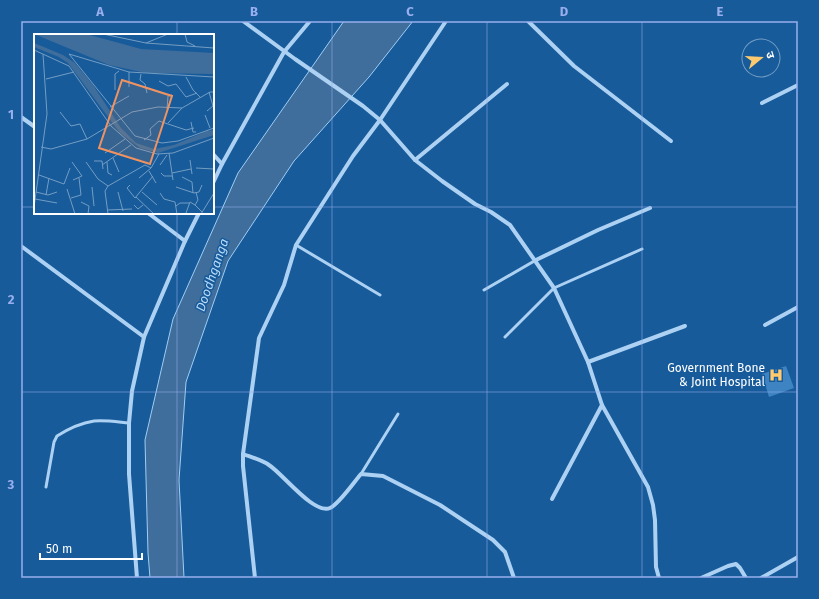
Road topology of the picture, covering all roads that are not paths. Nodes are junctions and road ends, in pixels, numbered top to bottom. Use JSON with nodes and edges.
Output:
{"nodes":[{"id":1,"x":243,"y":21,"type":"edge"},
{"id":2,"x":310,"y":21,"type":"edge"},
{"id":3,"x":446,"y":21,"type":"edge"},
{"id":4,"x":528,"y":21,"type":"edge"},
{"id":5,"x":284,"y":52,"type":"junction"},
{"id":6,"x":507,"y":84,"type":"dead end"},
{"id":7,"x":798,"y":85,"type":"edge"},
{"id":8,"x":762,"y":103,"type":"dead end"},
{"id":9,"x":21,"y":117,"type":"edge"},
{"id":10,"x":380,"y":120,"type":"junction"},
{"id":11,"x":34,"y":126,"type":"edge"},
{"id":12,"x":671,"y":141,"type":"dead end"},
{"id":13,"x":214,"y":155,"type":"edge"},
{"id":14,"x":415,"y":160,"type":"junction"},
{"id":15,"x":222,"y":164,"type":"junction"},
{"id":16,"x":214,"y":181,"type":"edge"},
{"id":17,"x":650,"y":208,"type":"dead end"},
{"id":18,"x":149,"y":214,"type":"edge"},
{"id":19,"x":198,"y":214,"type":"edge"},
{"id":20,"x":185,"y":241,"type":"junction"},
{"id":21,"x":296,"y":245,"type":"junction"},
{"id":22,"x":21,"y":246,"type":"edge"},
{"id":23,"x":642,"y":249,"type":"dead end"},
{"id":24,"x":536,"y":260,"type":"junction"},
{"id":25,"x":554,"y":288,"type":"junction"},
{"id":26,"x":484,"y":290,"type":"dead end"},
{"id":27,"x":380,"y":296,"type":"dead end"},
{"id":28,"x":798,"y":307,"type":"edge"},
{"id":29,"x":765,"y":325,"type":"dead end"},
{"id":30,"x":685,"y":326,"type":"dead end"},
{"id":31,"x":144,"y":337,"type":"junction"},
{"id":32,"x":505,"y":338,"type":"dead end"},
{"id":33,"x":588,"y":362,"type":"junction"},
{"id":34,"x":602,"y":405,"type":"junction"},
{"id":35,"x":398,"y":414,"type":"dead end"},
{"id":36,"x":129,"y":424,"type":"junction"},
{"id":37,"x":243,"y":454,"type":"junction"},
{"id":38,"x":361,"y":474,"type":"junction"},
{"id":39,"x":46,"y":487,"type":"dead end"},
{"id":40,"x":552,"y":498,"type":"dead end"},
{"id":41,"x":798,"y":557,"type":"edge"},
{"id":42,"x":137,"y":578,"type":"edge"},
{"id":43,"x":255,"y":578,"type":"edge"},
{"id":44,"x":514,"y":578,"type":"edge"},
{"id":45,"x":659,"y":578,"type":"edge"},
{"id":46,"x":701,"y":578,"type":"edge"},
{"id":47,"x":746,"y":578,"type":"edge"},
{"id":48,"x":761,"y":578,"type":"edge"}],
"edges":[{"from":1,"to":5,"type":"street"},
{"from":2,"to":5,"type":"street"},
{"from":3,"to":10,"type":"street"},
{"from":4,"to":12,"type":"street"},
{"from":5,"to":10,"type":"street"},
{"from":5,"to":15,"type":"street"},
{"from":6,"to":14,"type":"street"},
{"from":7,"to":8,"type":"street"},
{"from":9,"to":11,"type":"street"},
{"from":10,"to":14,"type":"street"},
{"from":10,"to":21,"type":"street"},
{"from":13,"to":15,"type":"street"},
{"from":14,"to":24,"type":"street"},
{"from":15,"to":16,"type":"street"},
{"from":17,"to":24,"type":"street"},
{"from":18,"to":20,"type":"street"},
{"from":19,"to":20,"type":"street"},
{"from":20,"to":31,"type":"street"},
{"from":21,"to":27,"type":"lane"},
{"from":21,"to":37,"type":"street"},
{"from":22,"to":31,"type":"street"},
{"from":23,"to":25,"type":"lane"},
{"from":24,"to":25,"type":"street"},
{"from":24,"to":26,"type":"lane"},
{"from":25,"to":32,"type":"lane"},
{"from":25,"to":33,"type":"street"},
{"from":28,"to":29,"type":"street"},
{"from":30,"to":33,"type":"street"},
{"from":31,"to":36,"type":"street"},
{"from":33,"to":34,"type":"street"},
{"from":34,"to":40,"type":"street"},
{"from":34,"to":45,"type":"street"},
{"from":35,"to":38,"type":"lane"},
{"from":36,"to":39,"type":"lane"},
{"from":36,"to":42,"type":"street"},
{"from":37,"to":38,"type":"street"},
{"from":37,"to":43,"type":"street"},
{"from":38,"to":44,"type":"street"},
{"from":41,"to":48,"type":"street"},
{"from":46,"to":47,"type":"street"}]}
